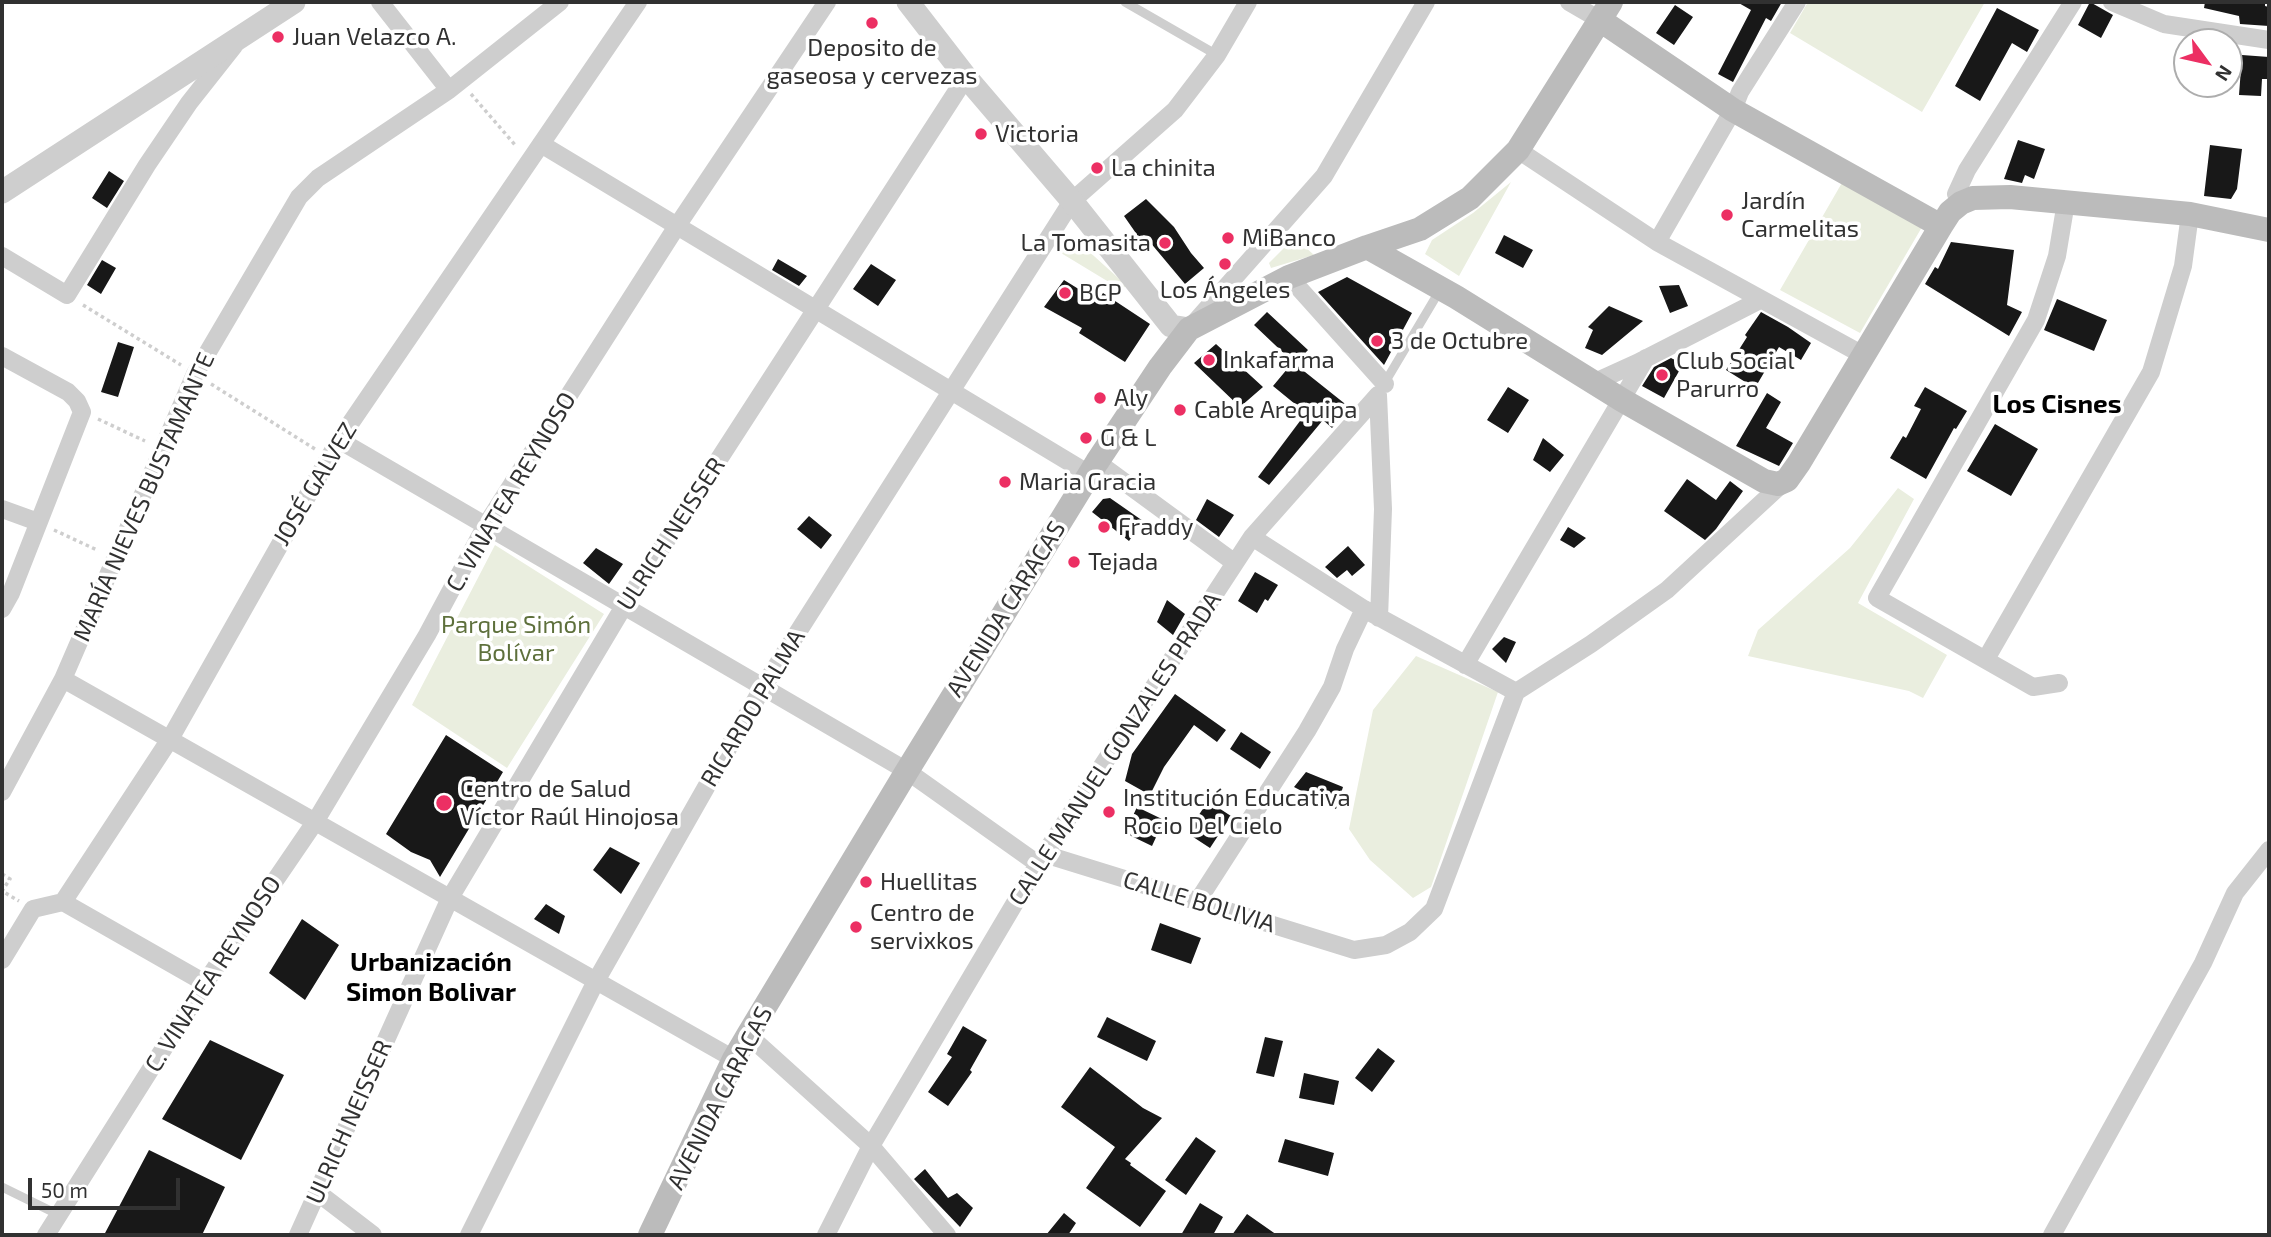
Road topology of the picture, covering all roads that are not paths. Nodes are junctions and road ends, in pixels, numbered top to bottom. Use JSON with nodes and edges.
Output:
{"nodes":[{"id":1,"x":295,"y":2,"type":"edge"},
{"id":2,"x":380,"y":2,"type":"edge"},
{"id":3,"x":560,"y":2,"type":"edge"},
{"id":4,"x":638,"y":2,"type":"edge"},
{"id":5,"x":827,"y":2,"type":"edge"},
{"id":6,"x":908,"y":2,"type":"edge"},
{"id":7,"x":1125,"y":2,"type":"edge"},
{"id":8,"x":1248,"y":2,"type":"edge"},
{"id":9,"x":1426,"y":2,"type":"edge"},
{"id":10,"x":1569,"y":2,"type":"edge"},
{"id":11,"x":1797,"y":2,"type":"edge"},
{"id":12,"x":2073,"y":2,"type":"edge"},
{"id":13,"x":2112,"y":2,"type":"edge"},
{"id":14,"x":1605,"y":11,"type":"edge"},
{"id":15,"x":243,"y":36,"type":"junction"},
{"id":16,"x":2269,"y":40,"type":"edge"},
{"id":17,"x":1217,"y":55,"type":"junction"},
{"id":18,"x":966,"y":77,"type":"junction"},
{"id":19,"x":455,"y":86,"type":"junction"},
{"id":20,"x":1733,"y":110,"type":"junction"},
{"id":21,"x":541,"y":144,"type":"junction"},
{"id":22,"x":1518,"y":150,"type":"junction"},
{"id":23,"x":2,"y":192,"type":"edge"},
{"id":24,"x":1072,"y":201,"type":"junction"},
{"id":25,"x":2066,"y":202,"type":"junction"},
{"id":26,"x":1961,"y":203,"type":"junction"},
{"id":27,"x":2190,"y":214,"type":"junction"},
{"id":28,"x":677,"y":226,"type":"junction"},
{"id":29,"x":1941,"y":226,"type":"junction"},
{"id":30,"x":2269,"y":230,"type":"edge"},
{"id":31,"x":1657,"y":242,"type":"junction"},
{"id":32,"x":1367,"y":247,"type":"junction"},
{"id":33,"x":2,"y":256,"type":"edge"},
{"id":34,"x":1289,"y":277,"type":"junction"},
{"id":35,"x":1441,"y":288,"type":"junction"},
{"id":36,"x":1760,"y":300,"type":"junction"},
{"id":37,"x":815,"y":309,"type":"junction"},
{"id":38,"x":1189,"y":329,"type":"junction"},
{"id":39,"x":1863,"y":355,"type":"junction"},
{"id":40,"x":2,"y":356,"type":"edge"},
{"id":41,"x":1646,"y":358,"type":"junction"},
{"id":42,"x":1593,"y":383,"type":"junction"},
{"id":43,"x":1381,"y":389,"type":"junction"},
{"id":44,"x":951,"y":391,"type":"junction"},
{"id":45,"x":1622,"y":400,"type":"junction"},
{"id":46,"x":339,"y":440,"type":"junction"},
{"id":47,"x":1093,"y":468,"type":"junction"},
{"id":48,"x":1783,"y":483,"type":"junction"},
{"id":49,"x":2,"y":509,"type":"edge"},
{"id":50,"x":38,"y":522,"type":"junction"},
{"id":51,"x":486,"y":526,"type":"junction"},
{"id":52,"x":1252,"y":537,"type":"junction"},
{"id":53,"x":1235,"y":563,"type":"junction"},
{"id":54,"x":624,"y":606,"type":"junction"},
{"id":55,"x":2,"y":609,"type":"edge"},
{"id":56,"x":1372,"y":613,"type":"junction"},
{"id":57,"x":1986,"y":659,"type":"junction"},
{"id":58,"x":1465,"y":665,"type":"junction"},
{"id":59,"x":63,"y":679,"type":"junction"},
{"id":60,"x":2059,"y":683,"type":"dead end"},
{"id":61,"x":763,"y":687,"type":"junction"},
{"id":62,"x":1516,"y":692,"type":"junction"},
{"id":63,"x":170,"y":739,"type":"junction"},
{"id":64,"x":907,"y":771,"type":"junction"},
{"id":65,"x":2,"y":792,"type":"edge"},
{"id":66,"x":315,"y":822,"type":"junction"},
{"id":67,"x":2269,"y":850,"type":"edge"},
{"id":68,"x":1041,"y":859,"type":"junction"},
{"id":69,"x":450,"y":898,"type":"junction"},
{"id":70,"x":63,"y":902,"type":"junction"},
{"id":71,"x":1197,"y":902,"type":"junction"},
{"id":72,"x":2,"y":960,"type":"edge"},
{"id":73,"x":596,"y":981,"type":"junction"},
{"id":74,"x":205,"y":983,"type":"junction"},
{"id":75,"x":748,"y":1035,"type":"junction"},
{"id":76,"x":734,"y":1059,"type":"junction"},
{"id":77,"x":871,"y":1146,"type":"junction"},
{"id":78,"x":2,"y":1188,"type":"edge"},
{"id":79,"x":317,"y":1192,"type":"junction"},
{"id":80,"x":59,"y":1215,"type":"junction"},
{"id":81,"x":46,"y":1235,"type":"edge"},
{"id":82,"x":298,"y":1235,"type":"edge"},
{"id":83,"x":373,"y":1235,"type":"edge"},
{"id":84,"x":469,"y":1235,"type":"edge"},
{"id":85,"x":650,"y":1235,"type":"edge"},
{"id":86,"x":826,"y":1235,"type":"edge"},
{"id":87,"x":947,"y":1235,"type":"edge"},
{"id":88,"x":2052,"y":1235,"type":"edge"}],
"edges":[{"from":1,"to":15,"type":"street"},
{"from":2,"to":19,"type":"street"},
{"from":3,"to":19,"type":"street","name":"MARÍA NIEVES BUSTAMANTE"},
{"from":4,"to":21,"type":"street","name":"JOSÉ GALVEZ"},
{"from":5,"to":28,"type":"street","name":"C. VINATEA REYNOSO"},
{"from":6,"to":18,"type":"street"},
{"from":7,"to":17,"type":"lane"},
{"from":8,"to":17,"type":"street","name":"RICARDO PALMA"},
{"from":9,"to":38,"type":"street"},
{"from":10,"to":14,"type":"street"},
{"from":11,"to":20,"type":"street"},
{"from":12,"to":26,"type":"street"},
{"from":13,"to":16,"type":"street"},
{"from":14,"to":20,"type":"main road"},
{"from":14,"to":22,"type":"main road","name":"AVENIDA CARACAS"},
{"from":15,"to":23,"type":"street"},
{"from":15,"to":33,"type":"street"},
{"from":17,"to":24,"type":"street","name":"RICARDO PALMA"},
{"from":18,"to":24,"type":"street"},
{"from":18,"to":37,"type":"street","name":"ULRICH NEISSER"},
{"from":19,"to":59,"type":"street","name":"MARÍA NIEVES BUSTAMANTE"},
{"from":20,"to":29,"type":"main road"},
{"from":20,"to":31,"type":"street"},
{"from":21,"to":28,"type":"street"},
{"from":21,"to":46,"type":"street","name":"JOSÉ GALVEZ"},
{"from":22,"to":31,"type":"street"},
{"from":22,"to":32,"type":"main road","name":"AVENIDA CARACAS"},
{"from":24,"to":38,"type":"street"},
{"from":24,"to":44,"type":"street","name":"RICARDO PALMA"},
{"from":25,"to":26,"type":"main road"},
{"from":25,"to":27,"type":"main road"},
{"from":25,"to":57,"type":"street"},
{"from":26,"to":29,"type":"main road"},
{"from":27,"to":30,"type":"main road"},
{"from":27,"to":57,"type":"street"},
{"from":28,"to":37,"type":"street"},
{"from":28,"to":51,"type":"street","name":"C. VINATEA REYNOSO"},
{"from":29,"to":39,"type":"main road"},
{"from":31,"to":36,"type":"street"},
{"from":32,"to":34,"type":"main road","name":"AVENIDA CARACAS"},
{"from":32,"to":35,"type":"main road"},
{"from":34,"to":38,"type":"main road","name":"AVENIDA CARACAS"},
{"from":34,"to":43,"type":"street"},
{"from":35,"to":42,"type":"main road"},
{"from":35,"to":43,"type":"lane","name":"CALLE MANUEL GONZALES PRADA"},
{"from":36,"to":39,"type":"street"},
{"from":36,"to":41,"type":"street"},
{"from":37,"to":44,"type":"street"},
{"from":37,"to":54,"type":"street","name":"ULRICH NEISSER"},
{"from":38,"to":47,"type":"main road","name":"AVENIDA CARACAS"},
{"from":39,"to":48,"type":"main road"},
{"from":40,"to":50,"type":"street"},
{"from":41,"to":42,"type":"street"},
{"from":41,"to":45,"type":"street"},
{"from":42,"to":45,"type":"main road"},
{"from":43,"to":52,"type":"street","name":"CALLE MANUEL GONZALES PRADA"},
{"from":43,"to":56,"type":"street"},
{"from":44,"to":47,"type":"street"},
{"from":44,"to":61,"type":"street","name":"RICARDO PALMA"},
{"from":45,"to":48,"type":"main road"},
{"from":45,"to":58,"type":"street"},
{"from":46,"to":51,"type":"street","name":"CALLE BOLIVIA"},
{"from":46,"to":63,"type":"street","name":"JOSÉ GALVEZ"},
{"from":47,"to":53,"type":"street"},
{"from":47,"to":64,"type":"main road","name":"AVENIDA CARACAS"},
{"from":48,"to":62,"type":"street"},
{"from":49,"to":50,"type":"street"},
{"from":50,"to":55,"type":"street"},
{"from":51,"to":54,"type":"street","name":"CALLE BOLIVIA"},
{"from":51,"to":66,"type":"street","name":"C. VINATEA REYNOSO"},
{"from":52,"to":53,"type":"street","name":"CALLE MANUEL GONZALES PRADA"},
{"from":52,"to":56,"type":"street"},
{"from":53,"to":68,"type":"street","name":"CALLE MANUEL GONZALES PRADA"},
{"from":54,"to":61,"type":"street","name":"CALLE BOLIVIA"},
{"from":54,"to":69,"type":"street","name":"ULRICH NEISSER"},
{"from":56,"to":58,"type":"street"},
{"from":56,"to":71,"type":"street"},
{"from":57,"to":60,"type":"street"},
{"from":58,"to":62,"type":"street"},
{"from":59,"to":63,"type":"street"},
{"from":59,"to":65,"type":"street","name":"MARÍA NIEVES BUSTAMANTE"},
{"from":61,"to":64,"type":"street","name":"CALLE BOLIVIA"},
{"from":61,"to":73,"type":"street","name":"RICARDO PALMA"},
{"from":62,"to":71,"type":"street","name":"CALLE BOLIVIA"},
{"from":63,"to":66,"type":"street"},
{"from":63,"to":70,"type":"street","name":"JOSÉ GALVEZ"},
{"from":64,"to":68,"type":"street","name":"CALLE BOLIVIA"},
{"from":64,"to":75,"type":"main road","name":"AVENIDA CARACAS"},
{"from":66,"to":69,"type":"street"},
{"from":66,"to":74,"type":"street","name":"C. VINATEA REYNOSO"},
{"from":67,"to":88,"type":"street"},
{"from":68,"to":71,"type":"street","name":"CALLE BOLIVIA"},
{"from":68,"to":77,"type":"street","name":"CALLE MANUEL GONZALES PRADA"},
{"from":69,"to":73,"type":"street"},
{"from":69,"to":79,"type":"street","name":"ULRICH NEISSER"},
{"from":70,"to":72,"type":"street"},
{"from":70,"to":74,"type":"street"},
{"from":73,"to":76,"type":"street"},
{"from":73,"to":84,"type":"street","name":"RICARDO PALMA"},
{"from":74,"to":80,"type":"street","name":"C. VINATEA REYNOSO"},
{"from":75,"to":76,"type":"main road","name":"AVENIDA CARACAS"},
{"from":75,"to":77,"type":"street"},
{"from":76,"to":85,"type":"main road","name":"AVENIDA CARACAS"},
{"from":77,"to":86,"type":"street","name":"CALLE MANUEL GONZALES PRADA"},
{"from":77,"to":87,"type":"street"},
{"from":78,"to":80,"type":"lane"},
{"from":79,"to":82,"type":"street","name":"ULRICH NEISSER"},
{"from":79,"to":83,"type":"street"},
{"from":80,"to":81,"type":"street","name":"C. VINATEA REYNOSO"}]}
